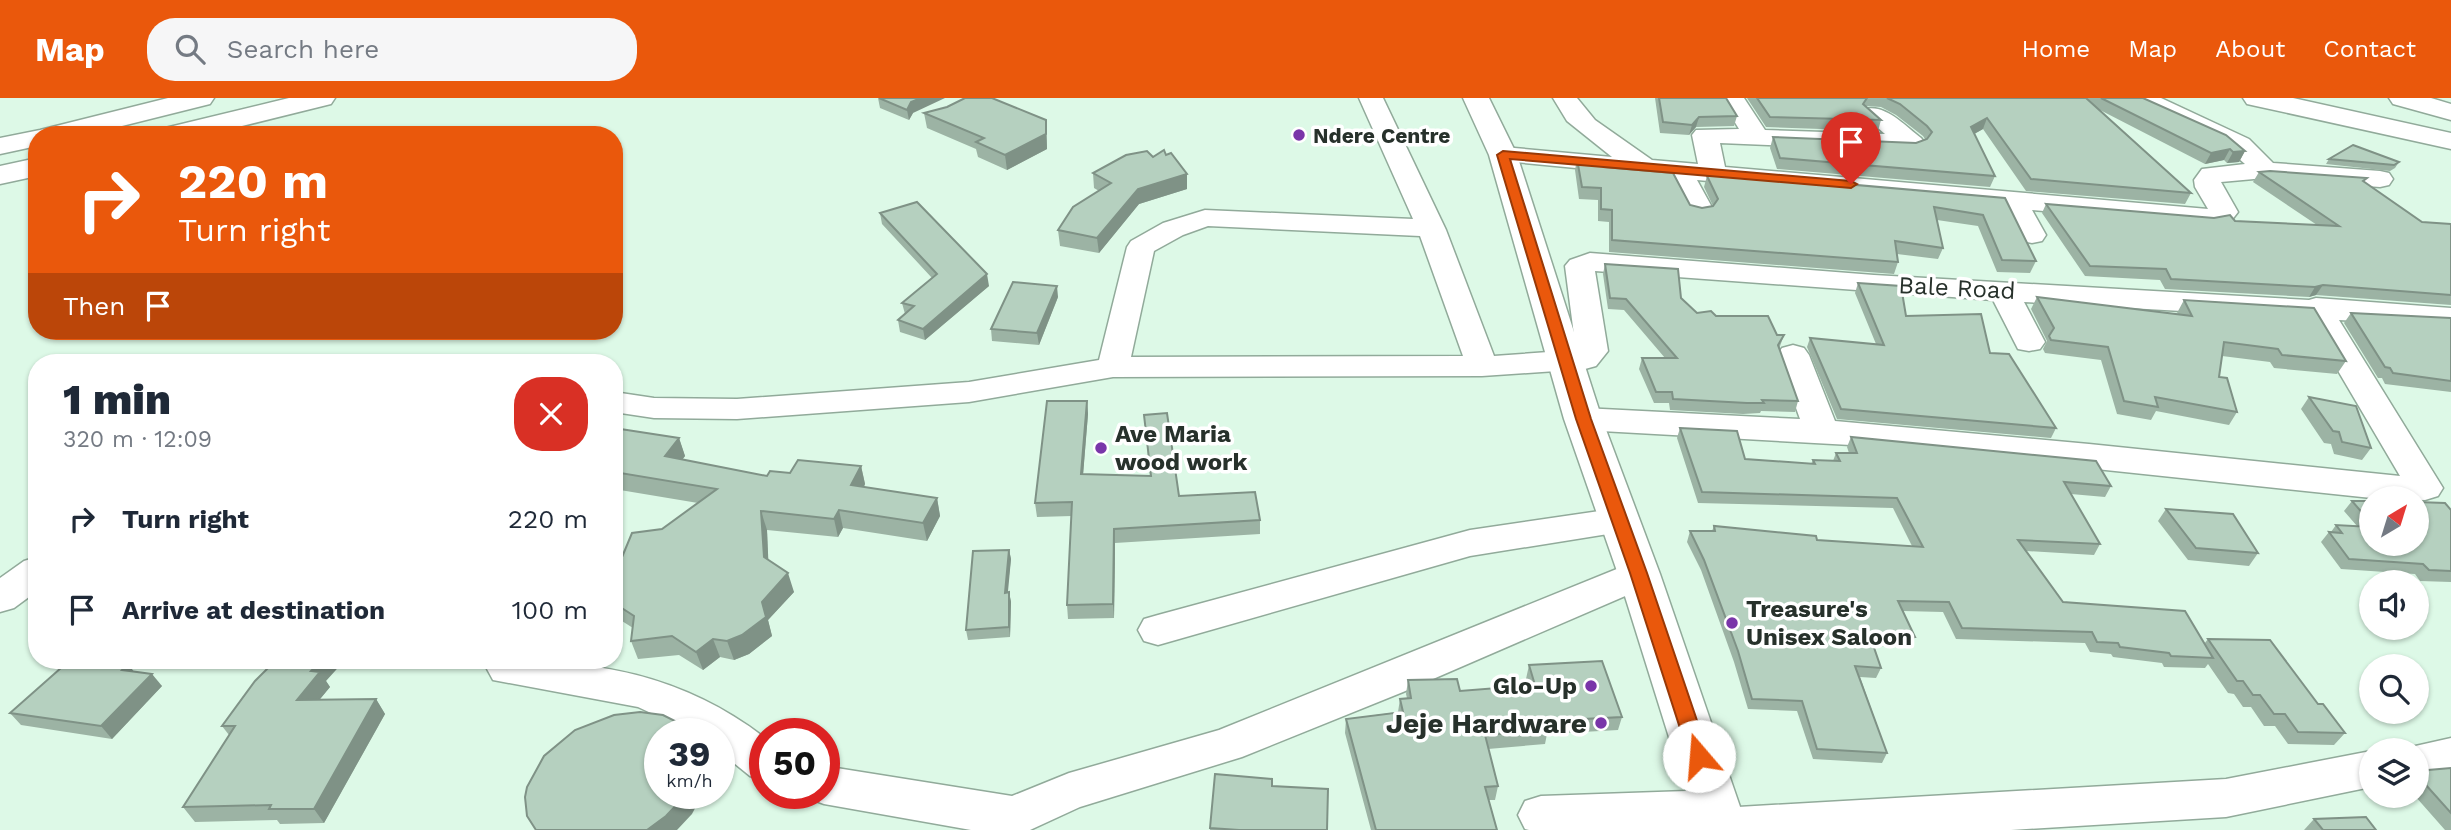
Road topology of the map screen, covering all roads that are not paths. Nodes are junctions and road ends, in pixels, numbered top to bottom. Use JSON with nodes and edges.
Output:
{"nodes":[{"id":1,"x":201,"y":98,"type":"edge"},
{"id":2,"x":322,"y":98,"type":"edge"},
{"id":3,"x":1371,"y":98,"type":"edge"},
{"id":4,"x":1565,"y":98,"type":"edge"},
{"id":5,"x":1732,"y":98,"type":"edge"},
{"id":6,"x":2141,"y":98,"type":"edge"},
{"id":7,"x":2256,"y":98,"type":"edge"},
{"id":8,"x":2347,"y":98,"type":"edge"},
{"id":9,"x":2402,"y":98,"type":"edge"},
{"id":10,"x":1484,"y":105,"type":"edge"},
{"id":11,"x":2451,"y":111,"type":"edge"},
{"id":12,"x":1874,"y":114,"type":"edge"},
{"id":13,"x":87,"y":126,"type":"edge"},
{"id":14,"x":208,"y":126,"type":"edge"},
{"id":15,"x":2451,"y":129,"type":"edge"},
{"id":16,"x":1756,"y":136,"type":"junction"},
{"id":17,"x":28,"y":140,"type":"edge"},
{"id":18,"x":2451,"y":141,"type":"edge"},
{"id":19,"x":0,"y":146,"type":"edge"},
{"id":20,"x":1503,"y":155,"type":"junction"},
{"id":21,"x":1645,"y":167,"type":"junction"},
{"id":22,"x":28,"y":169,"type":"edge"},
{"id":23,"x":1678,"y":169,"type":"junction"},
{"id":24,"x":2265,"y":170,"type":"junction"},
{"id":25,"x":1713,"y":172,"type":"junction"},
{"id":26,"x":0,"y":175,"type":"edge"},
{"id":27,"x":2380,"y":179,"type":"dead end"},
{"id":28,"x":2012,"y":199,"type":"junction"},
{"id":29,"x":1699,"y":209,"type":"edge"},
{"id":30,"x":1431,"y":228,"type":"junction"},
{"id":31,"x":2032,"y":235,"type":"dead end"},
{"id":32,"x":2004,"y":291,"type":"junction"},
{"id":33,"x":2316,"y":307,"type":"junction"},
{"id":34,"x":2451,"y":317,"type":"edge"},
{"id":35,"x":2029,"y":342,"type":"dead end"},
{"id":36,"x":1793,"y":355,"type":"dead end"},
{"id":37,"x":1567,"y":362,"type":"junction"},
{"id":38,"x":1482,"y":366,"type":"junction"},
{"id":39,"x":1113,"y":367,"type":"junction"},
{"id":40,"x":623,"y":403,"type":"edge"},
{"id":41,"x":1583,"y":419,"type":"junction"},
{"id":42,"x":1822,"y":432,"type":"junction"},
{"id":43,"x":2438,"y":489,"type":"edge"},
{"id":44,"x":1620,"y":521,"type":"junction"},
{"id":45,"x":1639,"y":573,"type":"junction"},
{"id":46,"x":28,"y":578,"type":"edge"},
{"id":47,"x":0,"y":598,"type":"edge"},
{"id":48,"x":1158,"y":630,"type":"dead end"},
{"id":49,"x":509,"y":669,"type":"dead end"},
{"id":50,"x":749,"y":750,"type":"edge"},
{"id":51,"x":2451,"y":756,"type":"edge"},
{"id":52,"x":2429,"y":760,"type":"edge"},
{"id":53,"x":2359,"y":771,"type":"edge"},
{"id":54,"x":840,"y":788,"type":"edge"},
{"id":55,"x":1541,"y":815,"type":"dead end"},
{"id":56,"x":1720,"y":822,"type":"edge"},
{"id":57,"x":1004,"y":823,"type":"edge"}],
"edges":[{"from":1,"to":13,"type":"main road"},
{"from":2,"to":14,"type":"main road"},
{"from":3,"to":30,"type":"street"},
{"from":4,"to":21,"type":"street"},
{"from":5,"to":16,"type":"street"},
{"from":6,"to":24,"type":"street"},
{"from":7,"to":18,"type":"main road"},
{"from":8,"to":15,"type":"main road"},
{"from":9,"to":11,"type":"main road"},
{"from":10,"to":20,"type":"main road"},
{"from":12,"to":16,"type":"street"},
{"from":16,"to":25,"type":"street"},
{"from":17,"to":19,"type":"main road"},
{"from":20,"to":21,"type":"street"},
{"from":20,"to":37,"type":"main road"},
{"from":21,"to":23,"type":"street"},
{"from":22,"to":26,"type":"main road"},
{"from":23,"to":25,"type":"street"},
{"from":23,"to":29,"type":"street"},
{"from":24,"to":27,"type":"street"},
{"from":24,"to":28,"type":"street"},
{"from":25,"to":28,"type":"street"},
{"from":28,"to":31,"type":"street"},
{"from":30,"to":38,"type":"street"},
{"from":30,"to":39,"type":"street"},
{"from":32,"to":33,"type":"street","name":"Bale Road"},
{"from":32,"to":35,"type":"street"},
{"from":32,"to":37,"type":"street","name":"Bale Road"},
{"from":33,"to":34,"type":"street","name":"Bale Road"},
{"from":33,"to":43,"type":"street"},
{"from":36,"to":42,"type":"street"},
{"from":37,"to":38,"type":"street"},
{"from":37,"to":41,"type":"main road"},
{"from":38,"to":39,"type":"street"},
{"from":39,"to":40,"type":"street"},
{"from":41,"to":42,"type":"street"},
{"from":41,"to":44,"type":"main road"},
{"from":42,"to":43,"type":"street"},
{"from":44,"to":45,"type":"main road"},
{"from":44,"to":48,"type":"street"},
{"from":45,"to":56,"type":"main road"},
{"from":45,"to":57,"type":"street"},
{"from":46,"to":47,"type":"street"},
{"from":49,"to":50,"type":"street"},
{"from":51,"to":52,"type":"street"},
{"from":53,"to":56,"type":"street"},
{"from":54,"to":57,"type":"street"},
{"from":55,"to":56,"type":"street"}]}
